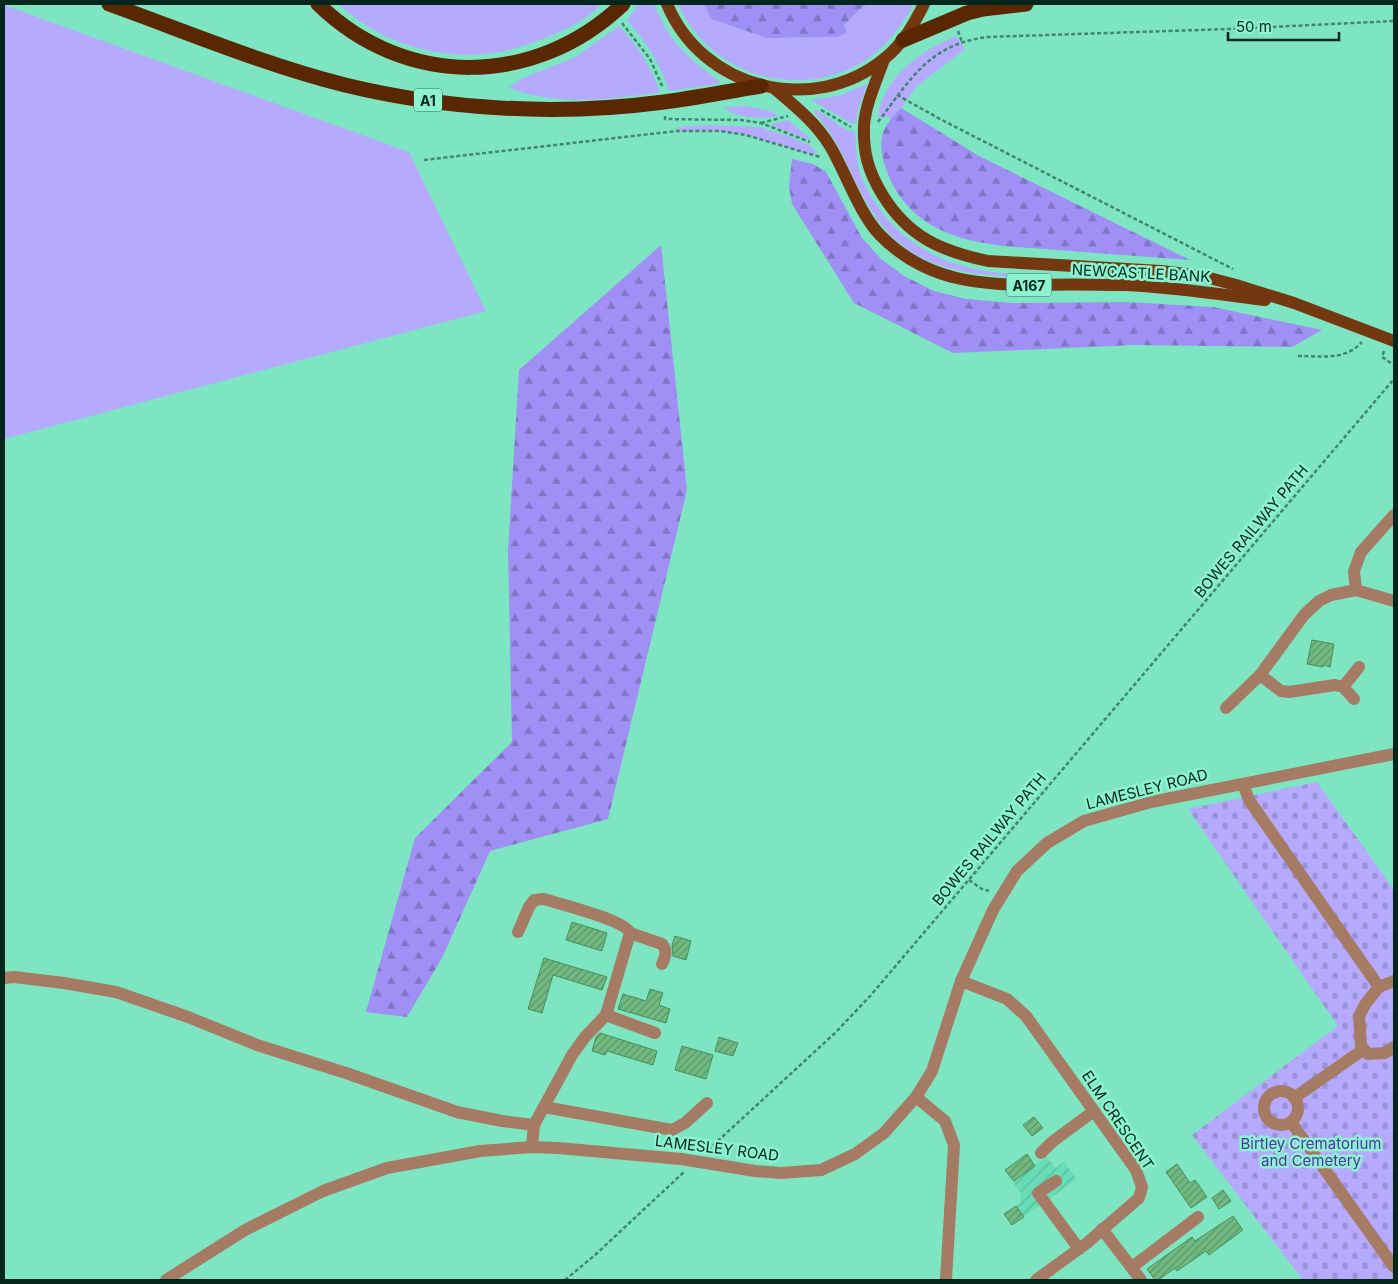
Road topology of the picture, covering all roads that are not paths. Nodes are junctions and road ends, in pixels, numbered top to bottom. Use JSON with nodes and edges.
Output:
{"nodes":[{"id":1,"x":109,"y":4,"type":"edge"},
{"id":2,"x":318,"y":4,"type":"edge"},
{"id":3,"x":623,"y":4,"type":"edge"},
{"id":4,"x":667,"y":4,"type":"edge"},
{"id":5,"x":924,"y":4,"type":"edge"},
{"id":6,"x":1026,"y":4,"type":"edge"},
{"id":7,"x":903,"y":40,"type":"junction"},
{"id":8,"x":884,"y":59,"type":"junction"},
{"id":9,"x":768,"y":87,"type":"junction"},
{"id":10,"x":1294,"y":303,"type":"junction"},
{"id":11,"x":1390,"y":345,"type":"edge"},
{"id":12,"x":1394,"y":514,"type":"edge"},
{"id":13,"x":1356,"y":590,"type":"junction"},
{"id":14,"x":1394,"y":601,"type":"edge"},
{"id":15,"x":1359,"y":667,"type":"dead end"},
{"id":16,"x":1260,"y":675,"type":"junction"},
{"id":17,"x":1343,"y":687,"type":"junction"},
{"id":18,"x":1354,"y":699,"type":"dead end"},
{"id":19,"x":1226,"y":708,"type":"dead end"},
{"id":20,"x":1394,"y":754,"type":"edge"},
{"id":21,"x":1243,"y":784,"type":"junction"},
{"id":22,"x":518,"y":932,"type":"dead end"},
{"id":23,"x":630,"y":933,"type":"junction"},
{"id":24,"x":662,"y":964,"type":"dead end"},
{"id":25,"x":4,"y":978,"type":"edge"},
{"id":26,"x":961,"y":981,"type":"junction"},
{"id":27,"x":1394,"y":981,"type":"edge"},
{"id":28,"x":1379,"y":987,"type":"junction"},
{"id":29,"x":606,"y":1015,"type":"junction"},
{"id":30,"x":655,"y":1033,"type":"dead end"},
{"id":31,"x":1394,"y":1047,"type":"edge"},
{"id":32,"x":1364,"y":1050,"type":"junction"},
{"id":33,"x":916,"y":1097,"type":"junction"},
{"id":34,"x":1294,"y":1098,"type":"junction"},
{"id":35,"x":707,"y":1103,"type":"dead end"},
{"id":36,"x":544,"y":1107,"type":"junction"},
{"id":37,"x":1094,"y":1111,"type":"junction"},
{"id":38,"x":1291,"y":1122,"type":"junction"},
{"id":39,"x":534,"y":1125,"type":"junction"},
{"id":40,"x":532,"y":1147,"type":"junction"},
{"id":41,"x":1041,"y":1153,"type":"dead end"},
{"id":42,"x":1056,"y":1180,"type":"dead end"},
{"id":43,"x":1198,"y":1217,"type":"dead end"},
{"id":44,"x":1102,"y":1229,"type":"junction"},
{"id":45,"x":1079,"y":1250,"type":"junction"},
{"id":46,"x":1132,"y":1267,"type":"junction"},
{"id":47,"x":1394,"y":1267,"type":"edge"},
{"id":48,"x":166,"y":1280,"type":"edge"},
{"id":49,"x":946,"y":1280,"type":"edge"},
{"id":50,"x":1036,"y":1280,"type":"edge"},
{"id":51,"x":1141,"y":1280,"type":"edge"}],
"edges":[{"from":1,"to":9,"type":"highway","number":"A1"},
{"from":2,"to":3,"type":"highway","number":"A1"},
{"from":4,"to":9,"type":"main road","number":"A167"},
{"from":5,"to":7,"type":"main road","number":"A167"},
{"from":6,"to":7,"type":"highway"},
{"from":7,"to":8,"type":"main road","number":"A167"},
{"from":8,"to":9,"type":"main road","number":"A167"},
{"from":8,"to":10,"type":"main road","name":"NEWCASTLE BANK","number":"A167"},
{"from":9,"to":10,"type":"main road","name":"NEWCASTLE BANK","number":"A167"},
{"from":10,"to":11,"type":"main road","name":"NEWCASTLE BANK","number":"A167"},
{"from":12,"to":13,"type":"street"},
{"from":13,"to":14,"type":"street"},
{"from":13,"to":16,"type":"street"},
{"from":15,"to":17,"type":"street"},
{"from":16,"to":17,"type":"street"},
{"from":16,"to":19,"type":"street"},
{"from":17,"to":18,"type":"street"},
{"from":20,"to":21,"type":"street","name":"LAMESLEY ROAD"},
{"from":21,"to":26,"type":"street","name":"LAMESLEY ROAD"},
{"from":21,"to":28,"type":"street"},
{"from":22,"to":23,"type":"street"},
{"from":23,"to":24,"type":"street"},
{"from":23,"to":29,"type":"street"},
{"from":25,"to":39,"type":"street"},
{"from":26,"to":33,"type":"street","name":"LAMESLEY ROAD"},
{"from":26,"to":37,"type":"street","name":"ELM CRESCENT"},
{"from":27,"to":28,"type":"street"},
{"from":28,"to":32,"type":"street"},
{"from":29,"to":30,"type":"street"},
{"from":29,"to":36,"type":"street"},
{"from":31,"to":32,"type":"street"},
{"from":32,"to":34,"type":"street"},
{"from":33,"to":40,"type":"street","name":"LAMESLEY ROAD"},
{"from":33,"to":49,"type":"street"},
{"from":34,"to":38,"type":"street"},
{"from":34,"to":38,"type":"street"},
{"from":35,"to":36,"type":"street"},
{"from":36,"to":39,"type":"street"},
{"from":37,"to":41,"type":"street"},
{"from":37,"to":44,"type":"street","name":"ELM CRESCENT"},
{"from":38,"to":47,"type":"street"},
{"from":39,"to":40,"type":"street"},
{"from":40,"to":48,"type":"street","name":"LAMESLEY ROAD"},
{"from":42,"to":45,"type":"street"},
{"from":43,"to":46,"type":"street"},
{"from":44,"to":45,"type":"street","name":"ELM CRESCENT"},
{"from":44,"to":46,"type":"street"},
{"from":45,"to":50,"type":"street","name":"ELM CRESCENT"},
{"from":46,"to":51,"type":"street"}]}
